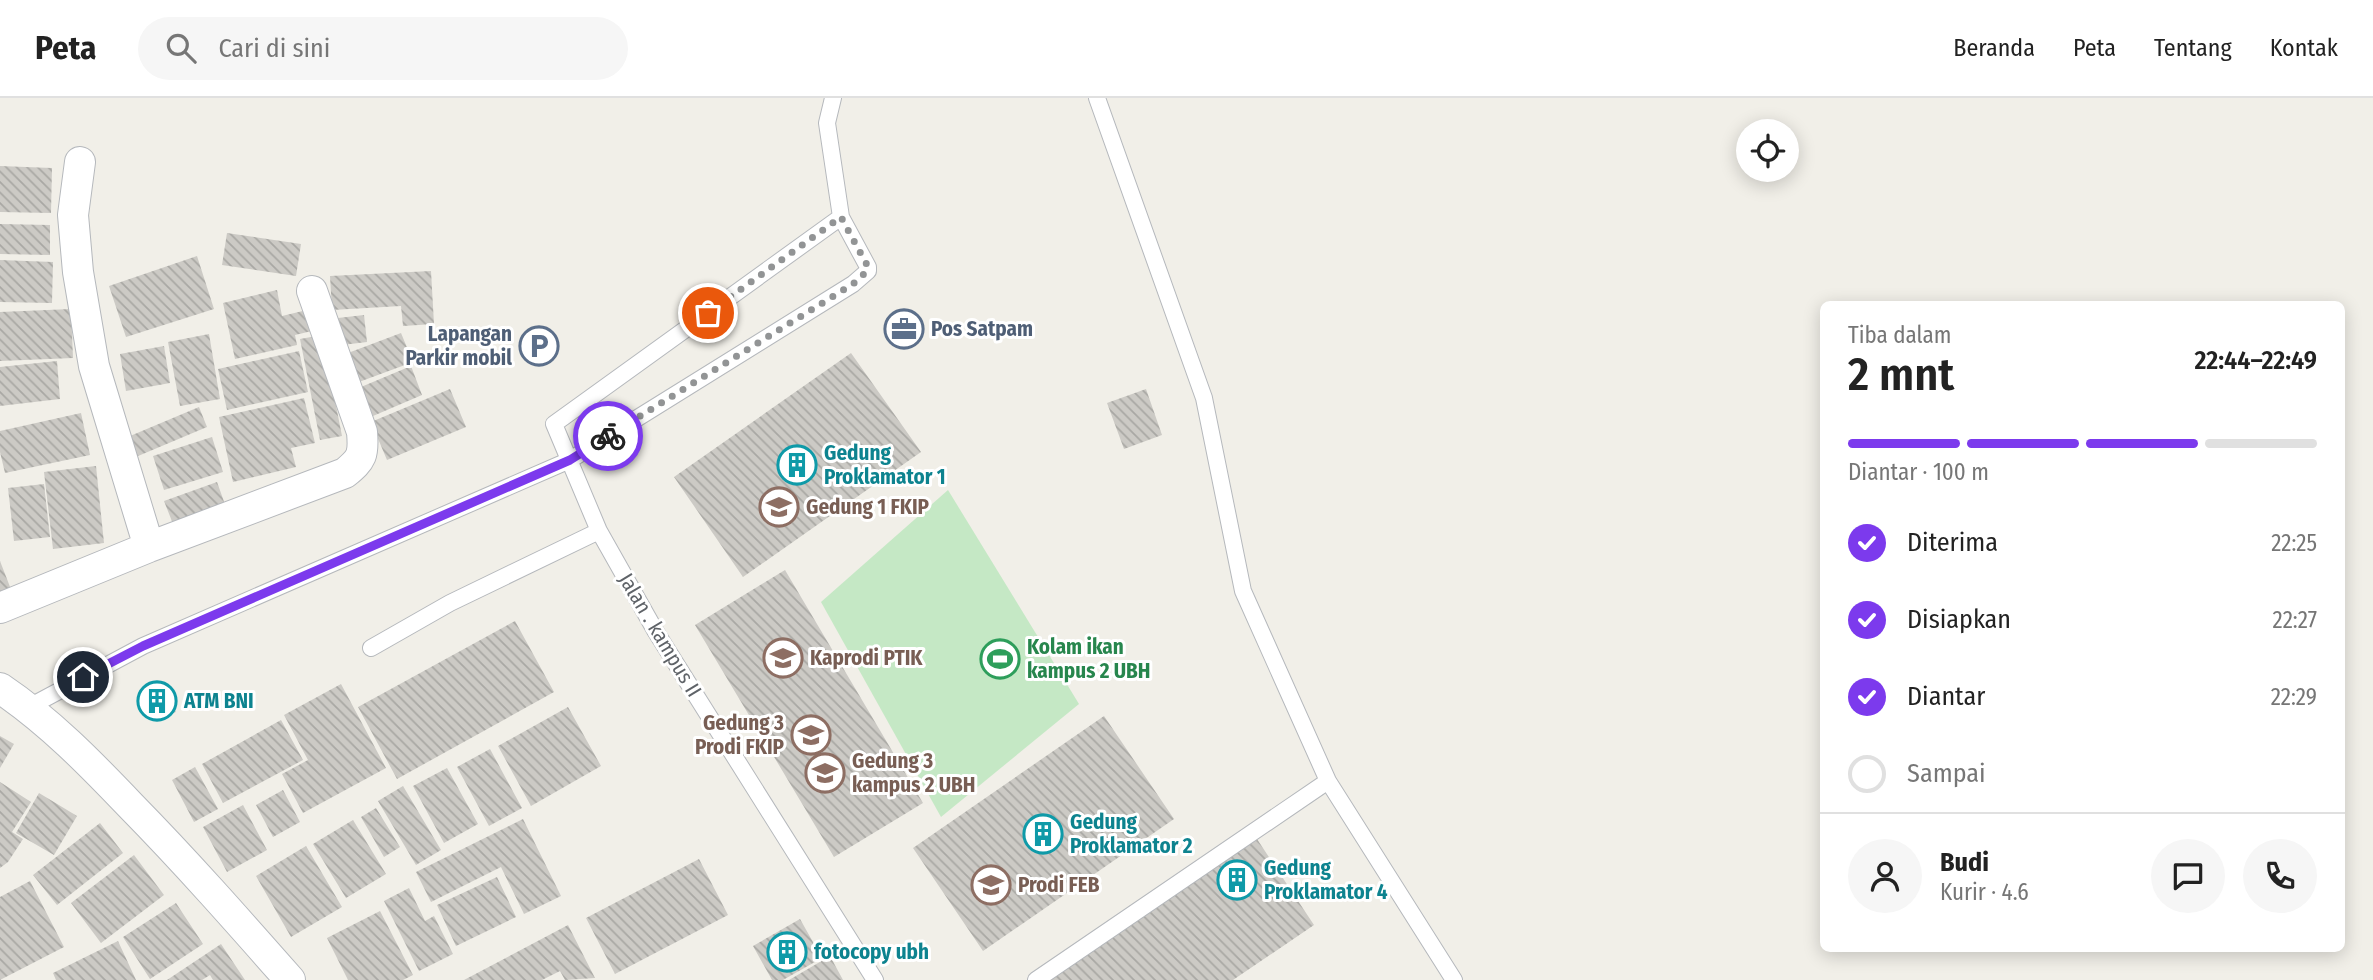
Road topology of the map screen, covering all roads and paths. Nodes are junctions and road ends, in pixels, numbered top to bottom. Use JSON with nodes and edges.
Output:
{"nodes":[{"id":1,"x":833,"y":98,"type":"edge"},
{"id":2,"x":1097,"y":98,"type":"edge"},
{"id":3,"x":80,"y":162,"type":"dead end"},
{"id":4,"x":841,"y":217,"type":"junction"},
{"id":5,"x":313,"y":291,"type":"dead end"},
{"id":6,"x":570,"y":460,"type":"junction"},
{"id":7,"x":599,"y":531,"type":"junction"},
{"id":8,"x":149,"y":547,"type":"junction"},
{"id":9,"x":0,"y":608,"type":"edge"},
{"id":10,"x":371,"y":648,"type":"dead end"},
{"id":11,"x":0,"y":688,"type":"edge"},
{"id":12,"x":29,"y":707,"type":"junction"},
{"id":13,"x":1328,"y":781,"type":"junction"},
{"id":14,"x":1451,"y":979,"type":"edge"},
{"id":15,"x":290,"y":980,"type":"edge"},
{"id":16,"x":875,"y":980,"type":"edge"},
{"id":17,"x":1036,"y":980,"type":"edge"}],
"edges":[{"from":1,"to":4,"type":"lane"},
{"from":2,"to":13,"type":"lane"},
{"from":3,"to":8,"type":"street"},
{"from":4,"to":6,"type":"lane","name":"Jalan . kampus II"},
{"from":4,"to":6,"type":"lane"},
{"from":5,"to":8,"type":"street"},
{"from":6,"to":7,"type":"lane","name":"Jalan . kampus II"},
{"from":6,"to":12,"type":"lane"},
{"from":7,"to":10,"type":"lane"},
{"from":7,"to":16,"type":"lane","name":"Jalan . kampus II"},
{"from":8,"to":9,"type":"street"},
{"from":11,"to":12,"type":"street"},
{"from":12,"to":15,"type":"street"},
{"from":13,"to":14,"type":"lane"},
{"from":13,"to":17,"type":"lane"}]}
